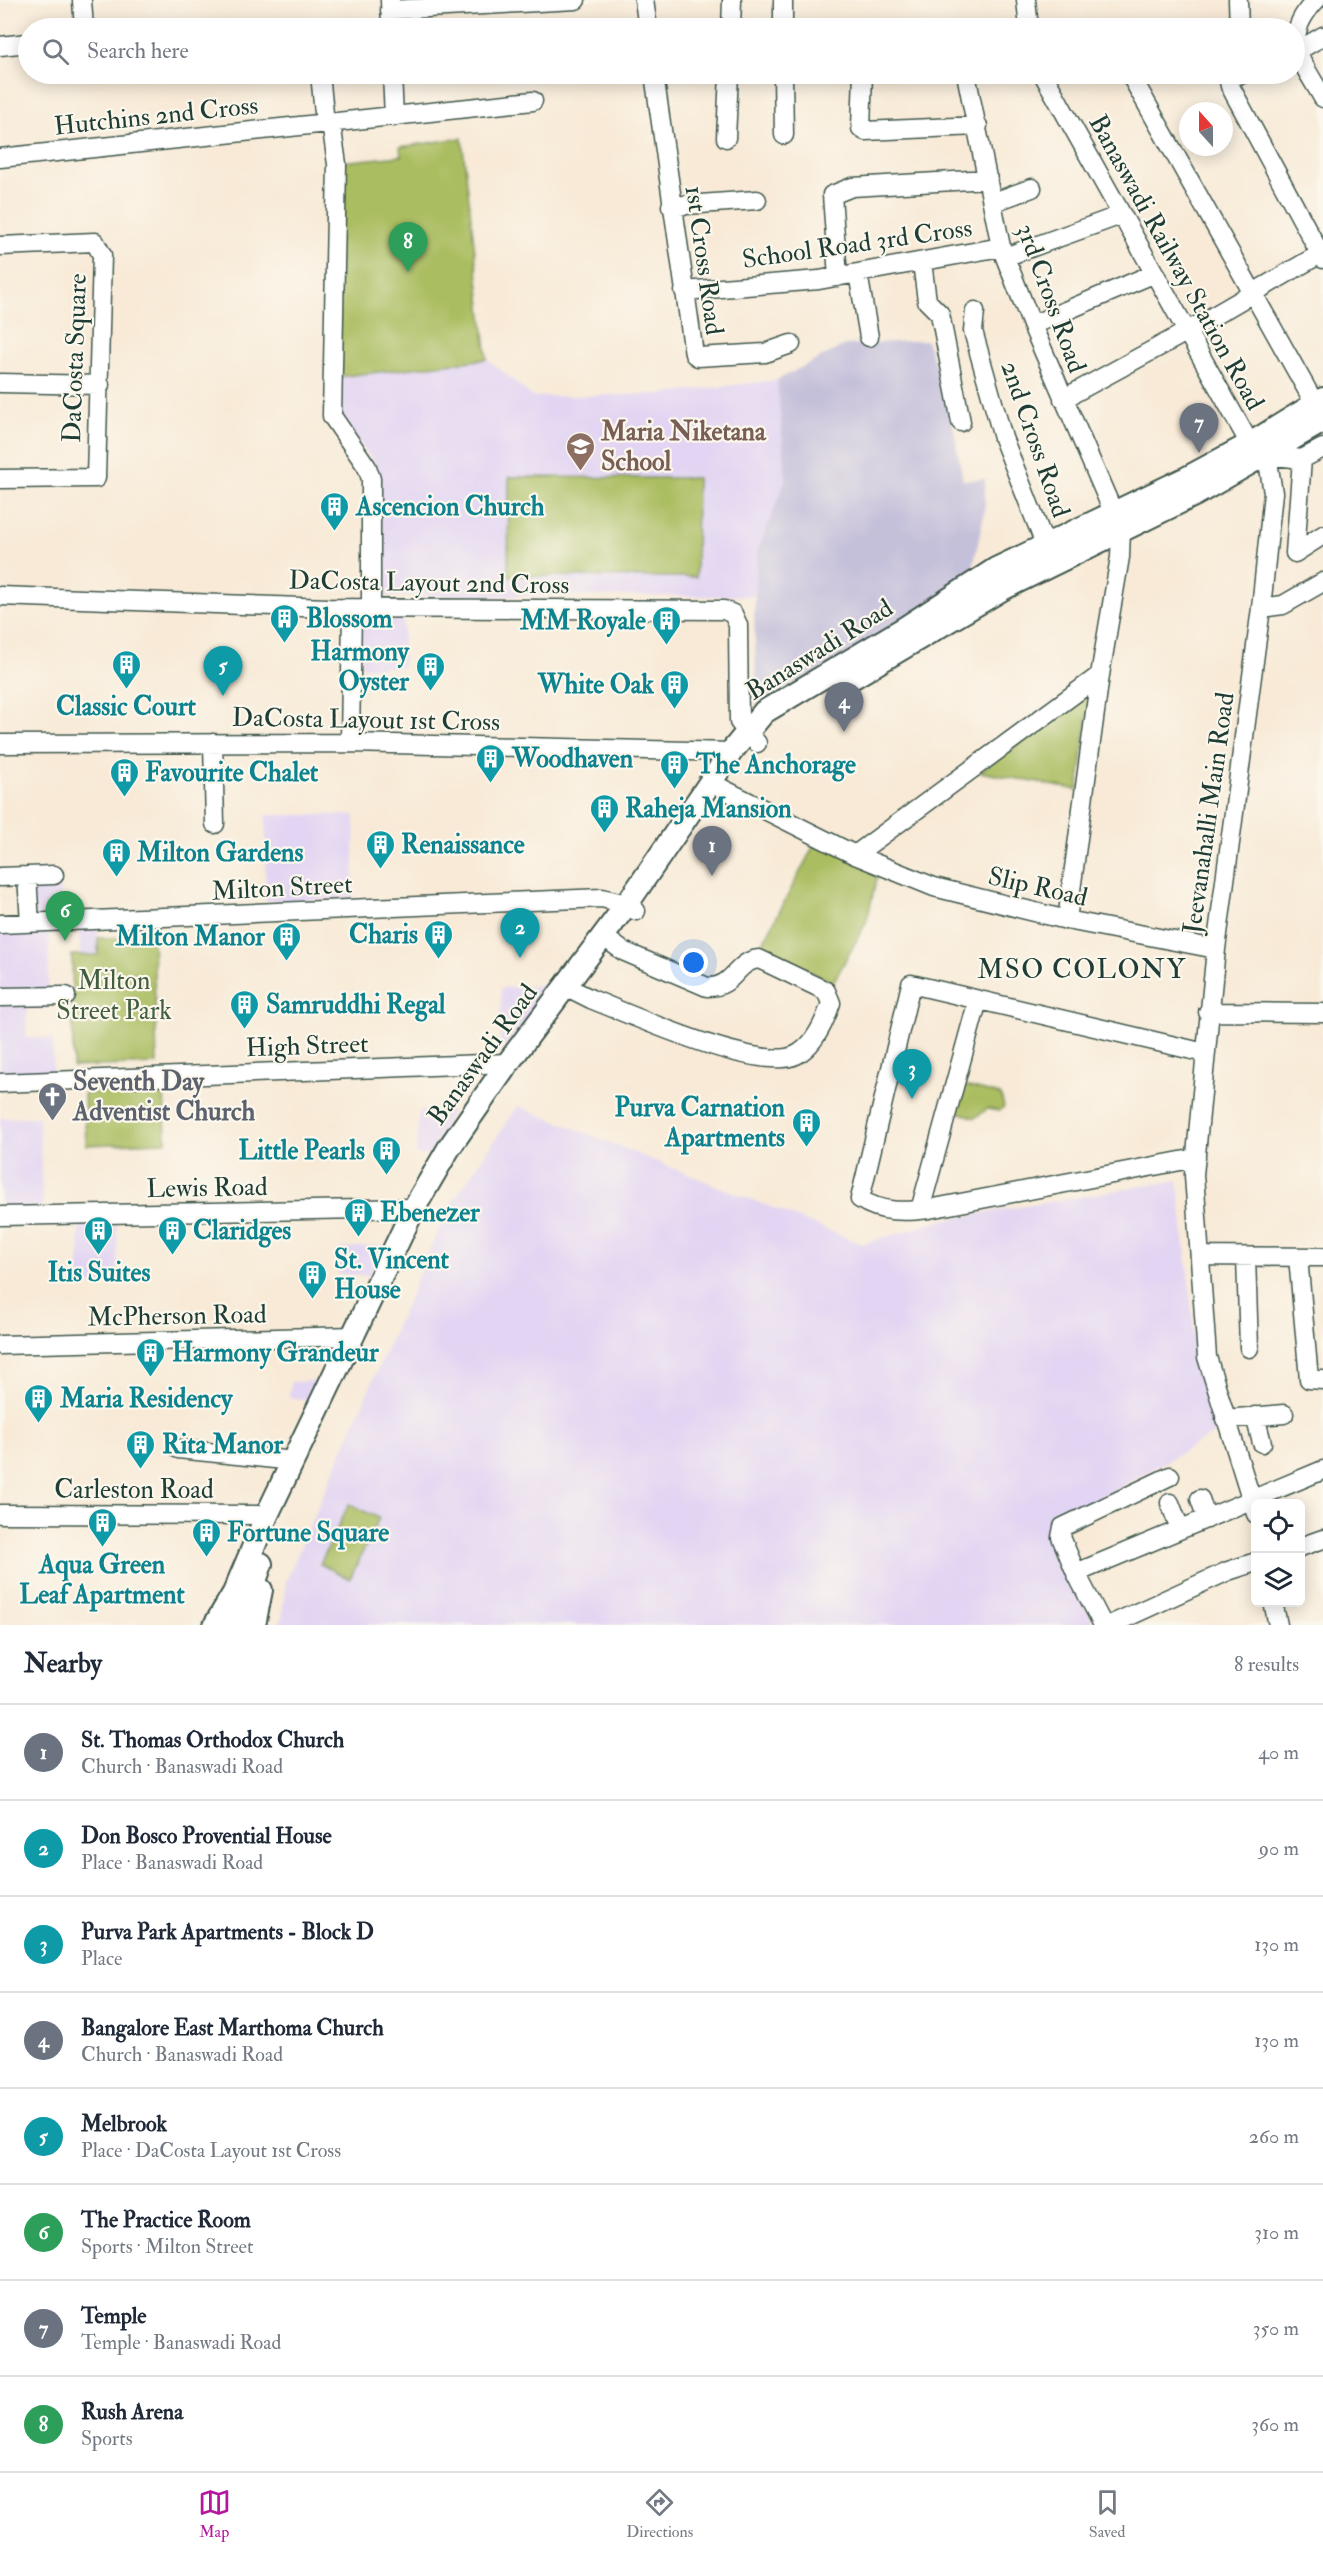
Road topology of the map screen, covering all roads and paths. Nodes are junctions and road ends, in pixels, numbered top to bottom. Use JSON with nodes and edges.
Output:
{"nodes":[{"id":1,"x":576,"y":0,"type":"edge"},
{"id":2,"x":644,"y":0,"type":"edge"},
{"id":3,"x":732,"y":0,"type":"edge"},
{"id":4,"x":783,"y":0,"type":"edge"},
{"id":5,"x":1026,"y":0,"type":"edge"},
{"id":6,"x":1238,"y":0,"type":"edge"},
{"id":7,"x":82,"y":1,"type":"edge"},
{"id":8,"x":1313,"y":2,"type":"edge"},
{"id":9,"x":390,"y":5,"type":"edge"},
{"id":10,"x":83,"y":18,"type":"edge"},
{"id":11,"x":647,"y":18,"type":"edge"},
{"id":12,"x":731,"y":18,"type":"edge"},
{"id":13,"x":783,"y":18,"type":"edge"},
{"id":14,"x":1028,"y":18,"type":"edge"},
{"id":15,"x":1239,"y":18,"type":"edge"},
{"id":16,"x":1303,"y":18,"type":"edge"},
{"id":17,"x":1323,"y":36,"type":"edge"},
{"id":18,"x":18,"y":45,"type":"edge"},
{"id":19,"x":0,"y":46,"type":"edge"},
{"id":20,"x":1305,"y":47,"type":"edge"},
{"id":21,"x":1305,"y":68,"type":"edge"},
{"id":22,"x":322,"y":84,"type":"edge"},
{"id":23,"x":392,"y":84,"type":"edge"},
{"id":24,"x":655,"y":84,"type":"edge"},
{"id":25,"x":729,"y":84,"type":"edge"},
{"id":26,"x":783,"y":84,"type":"edge"},
{"id":27,"x":862,"y":84,"type":"edge"},
{"id":28,"x":968,"y":84,"type":"edge"},
{"id":29,"x":1049,"y":84,"type":"edge"},
{"id":30,"x":1136,"y":84,"type":"edge"},
{"id":31,"x":1231,"y":84,"type":"edge"},
{"id":32,"x":1323,"y":98,"type":"edge"},
{"id":33,"x":533,"y":101,"type":"dead end"},
{"id":34,"x":394,"y":117,"type":"junction"},
{"id":35,"x":328,"y":123,"type":"junction"},
{"id":36,"x":978,"y":126,"type":"junction"},
{"id":37,"x":784,"y":135,"type":"dead end"},
{"id":38,"x":726,"y":138,"type":"dead end"},
{"id":39,"x":0,"y":158,"type":"edge"},
{"id":40,"x":988,"y":179,"type":"junction"},
{"id":41,"x":1032,"y":188,"type":"dead end"},
{"id":42,"x":757,"y":200,"type":"dead end"},
{"id":43,"x":994,"y":202,"type":"junction"},
{"id":44,"x":671,"y":206,"type":"junction"},
{"id":45,"x":1121,"y":215,"type":"junction"},
{"id":46,"x":0,"y":246,"type":"edge"},
{"id":47,"x":1003,"y":252,"type":"junction"},
{"id":48,"x":1322,"y":257,"type":"edge"},
{"id":49,"x":922,"y":262,"type":"junction"},
{"id":50,"x":858,"y":273,"type":"junction"},
{"id":51,"x":1153,"y":274,"type":"junction"},
{"id":52,"x":838,"y":277,"type":"junction"},
{"id":53,"x":684,"y":291,"type":"junction"},
{"id":54,"x":1254,"y":293,"type":"junction"},
{"id":55,"x":975,"y":311,"type":"dead end"},
{"id":56,"x":1032,"y":325,"type":"junction"},
{"id":57,"x":1186,"y":332,"type":"junction"},
{"id":58,"x":869,"y":337,"type":"dead end"},
{"id":59,"x":791,"y":344,"type":"dead end"},
{"id":60,"x":0,"y":383,"type":"edge"},
{"id":61,"x":100,"y":385,"type":"junction"},
{"id":62,"x":1063,"y":399,"type":"junction"},
{"id":63,"x":1320,"y":408,"type":"edge"},
{"id":64,"x":961,"y":422,"type":"dead end"},
{"id":65,"x":1323,"y":448,"type":"edge"},
{"id":66,"x":1259,"y":449,"type":"junction"},
{"id":67,"x":1302,"y":459,"type":"junction"},
{"id":68,"x":0,"y":479,"type":"edge"},
{"id":69,"x":1117,"y":522,"type":"junction"},
{"id":70,"x":1323,"y":535,"type":"edge"},
{"id":71,"x":1050,"y":555,"type":"junction"},
{"id":72,"x":1323,"y":582,"type":"edge"},
{"id":73,"x":0,"y":596,"type":"edge"},
{"id":74,"x":362,"y":608,"type":"junction"},
{"id":75,"x":1261,"y":608,"type":"junction"},
{"id":76,"x":1100,"y":675,"type":"junction"},
{"id":77,"x":752,"y":738,"type":"junction"},
{"id":78,"x":213,"y":743,"type":"junction"},
{"id":79,"x":350,"y":743,"type":"junction"},
{"id":80,"x":0,"y":744,"type":"edge"},
{"id":81,"x":736,"y":756,"type":"junction"},
{"id":82,"x":715,"y":786,"type":"junction"},
{"id":83,"x":215,"y":824,"type":"dead end"},
{"id":84,"x":855,"y":855,"type":"junction"},
{"id":85,"x":54,"y":875,"type":"dead end"},
{"id":86,"x":27,"y":876,"type":"junction"},
{"id":87,"x":0,"y":877,"type":"edge"},
{"id":88,"x":632,"y":907,"type":"junction"},
{"id":89,"x":1067,"y":920,"type":"junction"},
{"id":90,"x":30,"y":923,"type":"junction"},
{"id":91,"x":0,"y":924,"type":"edge"},
{"id":92,"x":612,"y":943,"type":"junction"},
{"id":93,"x":1216,"y":950,"type":"junction"},
{"id":94,"x":575,"y":991,"type":"junction"},
{"id":95,"x":66,"y":996,"type":"dead end"},
{"id":96,"x":0,"y":997,"type":"edge"},
{"id":97,"x":978,"y":1000,"type":"junction"},
{"id":98,"x":604,"y":1004,"type":"junction"},
{"id":99,"x":1208,"y":1012,"type":"junction"},
{"id":100,"x":1323,"y":1013,"type":"edge"},
{"id":101,"x":650,"y":1032,"type":"dead end"},
{"id":102,"x":1205,"y":1053,"type":"junction"},
{"id":103,"x":508,"y":1063,"type":"junction"},
{"id":104,"x":0,"y":1083,"type":"edge"},
{"id":105,"x":1196,"y":1158,"type":"junction"},
{"id":106,"x":414,"y":1208,"type":"junction"},
{"id":107,"x":920,"y":1210,"type":"junction"},
{"id":108,"x":0,"y":1216,"type":"edge"},
{"id":109,"x":1200,"y":1256,"type":"junction"},
{"id":110,"x":1246,"y":1257,"type":"junction"},
{"id":111,"x":1298,"y":1257,"type":"junction"},
{"id":112,"x":1323,"y":1257,"type":"edge"},
{"id":113,"x":355,"y":1336,"type":"junction"},
{"id":114,"x":0,"y":1345,"type":"edge"},
{"id":115,"x":1249,"y":1348,"type":"dead end"},
{"id":116,"x":1323,"y":1380,"type":"edge"},
{"id":117,"x":1284,"y":1414,"type":"dead end"},
{"id":118,"x":1255,"y":1416,"type":"junction"},
{"id":119,"x":1225,"y":1419,"type":"junction"},
{"id":120,"x":1262,"y":1443,"type":"dead end"},
{"id":121,"x":178,"y":1449,"type":"dead end"},
{"id":122,"x":294,"y":1461,"type":"junction"},
{"id":123,"x":1323,"y":1470,"type":"edge"},
{"id":124,"x":1170,"y":1476,"type":"dead end"},
{"id":125,"x":1200,"y":1499,"type":"dead end"},
{"id":126,"x":1268,"y":1499,"type":"edge"},
{"id":127,"x":1251,"y":1501,"type":"edge"},
{"id":128,"x":1170,"y":1503,"type":"dead end"},
{"id":129,"x":1251,"y":1508,"type":"edge"},
{"id":130,"x":0,"y":1514,"type":"edge"},
{"id":131,"x":267,"y":1515,"type":"junction"},
{"id":132,"x":1207,"y":1519,"type":"junction"},
{"id":133,"x":1180,"y":1529,"type":"junction"},
{"id":134,"x":1323,"y":1539,"type":"edge"},
{"id":135,"x":1305,"y":1545,"type":"edge"},
{"id":136,"x":258,"y":1553,"type":"junction"},
{"id":137,"x":1251,"y":1563,"type":"edge"},
{"id":138,"x":1076,"y":1572,"type":"junction"},
{"id":139,"x":241,"y":1597,"type":"junction"},
{"id":140,"x":1274,"y":1607,"type":"edge"},
{"id":141,"x":201,"y":1625,"type":"edge"},
{"id":142,"x":215,"y":1625,"type":"edge"},
{"id":143,"x":234,"y":1625,"type":"edge"},
{"id":144,"x":254,"y":1625,"type":"edge"},
{"id":145,"x":1103,"y":1625,"type":"edge"},
{"id":146,"x":1110,"y":1625,"type":"edge"},
{"id":147,"x":1278,"y":1625,"type":"edge"}],
"edges":[{"from":1,"to":9,"type":"street"},
{"from":2,"to":11,"type":"street"},
{"from":3,"to":12,"type":"street"},
{"from":4,"to":13,"type":"street"},
{"from":5,"to":14,"type":"street"},
{"from":6,"to":15,"type":"street"},
{"from":7,"to":10,"type":"street"},
{"from":8,"to":16,"type":"street"},
{"from":17,"to":20,"type":"street"},
{"from":18,"to":19,"type":"street"},
{"from":21,"to":32,"type":"street"},
{"from":22,"to":35,"type":"street"},
{"from":23,"to":34,"type":"street"},
{"from":24,"to":44,"type":"street","name":"1st Cross Road"},
{"from":25,"to":38,"type":"street"},
{"from":26,"to":37,"type":"street"},
{"from":27,"to":36,"type":"street"},
{"from":28,"to":36,"type":"street","name":"3rd Cross Road"},
{"from":29,"to":45,"type":"street","name":"Banaswadi Railway Station Road"},
{"from":30,"to":54,"type":"street"},
{"from":31,"to":48,"type":"street"},
{"from":33,"to":34,"type":"street","name":"Hutchins 2nd Cross"},
{"from":34,"to":35,"type":"street","name":"Hutchins 2nd Cross"},
{"from":35,"to":39,"type":"street","name":"Hutchins 2nd Cross"},
{"from":35,"to":74,"type":"street"},
{"from":36,"to":40,"type":"street","name":"3rd Cross Road"},
{"from":40,"to":43,"type":"street","name":"3rd Cross Road"},
{"from":40,"to":52,"type":"street"},
{"from":41,"to":43,"type":"street"},
{"from":42,"to":44,"type":"street"},
{"from":43,"to":47,"type":"street","name":"3rd Cross Road"},
{"from":44,"to":53,"type":"street","name":"1st Cross Road"},
{"from":45,"to":47,"type":"street","name":"School Road 3rd Cross"},
{"from":45,"to":51,"type":"street","name":"Banaswadi Railway Station Road"},
{"from":46,"to":61,"type":"street","name":"DaCosta Square"},
{"from":47,"to":49,"type":"street","name":"School Road 3rd Cross"},
{"from":47,"to":56,"type":"street","name":"3rd Cross Road"},
{"from":48,"to":54,"type":"street"},
{"from":49,"to":50,"type":"street","name":"School Road 3rd Cross"},
{"from":49,"to":64,"type":"street"},
{"from":50,"to":52,"type":"street","name":"School Road 3rd Cross"},
{"from":50,"to":58,"type":"street"},
{"from":51,"to":56,"type":"street"},
{"from":51,"to":57,"type":"street","name":"Banaswadi Railway Station Road"},
{"from":52,"to":53,"type":"street","name":"School Road 3rd Cross"},
{"from":53,"to":59,"type":"street","name":"1st Cross Road"},
{"from":54,"to":57,"type":"street"},
{"from":54,"to":63,"type":"street"},
{"from":55,"to":71,"type":"street","name":"2nd Cross Road"},
{"from":56,"to":62,"type":"street","name":"3rd Cross Road"},
{"from":57,"to":62,"type":"street"},
{"from":57,"to":66,"type":"street","name":"Banaswadi Railway Station Road"},
{"from":60,"to":61,"type":"street"},
{"from":61,"to":68,"type":"street","name":"DaCosta Square"},
{"from":62,"to":69,"type":"street","name":"3rd Cross Road"},
{"from":63,"to":66,"type":"main road","name":"Banaswadi Road"},
{"from":65,"to":67,"type":"street"},
{"from":66,"to":67,"type":"street"},
{"from":66,"to":69,"type":"main road","name":"Banaswadi Road"},
{"from":66,"to":75,"type":"street","name":"Jeevanahalli Main Road"},
{"from":67,"to":70,"type":"street"},
{"from":69,"to":71,"type":"main road","name":"Banaswadi Road"},
{"from":69,"to":76,"type":"street"},
{"from":71,"to":77,"type":"main road","name":"Banaswadi Road"},
{"from":72,"to":75,"type":"street"},
{"from":73,"to":74,"type":"street","name":"DaCosta Layout 2nd Cross"},
{"from":74,"to":77,"type":"street","name":"DaCosta Layout 2nd Cross"},
{"from":74,"to":79,"type":"street"},
{"from":75,"to":93,"type":"street","name":"Jeevanahalli Main Road"},
{"from":76,"to":84,"type":"street"},
{"from":76,"to":89,"type":"street"},
{"from":77,"to":81,"type":"main road","name":"Banaswadi Road"},
{"from":78,"to":79,"type":"street","name":"DaCosta Layout 1st Cross"},
{"from":78,"to":80,"type":"street","name":"DaCosta Layout 1st Cross"},
{"from":78,"to":83,"type":"street"},
{"from":79,"to":81,"type":"street","name":"DaCosta Layout 1st Cross"},
{"from":81,"to":82,"type":"main road","name":"Banaswadi Road"},
{"from":82,"to":84,"type":"street","name":"Slip Road"},
{"from":82,"to":88,"type":"main road","name":"Banaswadi Road"},
{"from":84,"to":89,"type":"street","name":"Slip Road"},
{"from":85,"to":86,"type":"street"},
{"from":86,"to":87,"type":"street"},
{"from":86,"to":90,"type":"street"},
{"from":88,"to":90,"type":"street","name":"Milton Street"},
{"from":88,"to":92,"type":"main road","name":"Banaswadi Road"},
{"from":88,"to":103,"type":"main road","name":"Banaswadi Road"},
{"from":89,"to":93,"type":"street","name":"Slip Road"},
{"from":90,"to":91,"type":"street","name":"Milton Street"},
{"from":92,"to":94,"type":"main road","name":"Banaswadi Road"},
{"from":92,"to":98,"type":"street"},
{"from":93,"to":99,"type":"street","name":"Jeevanahalli Main Road"},
{"from":94,"to":98,"type":"street"},
{"from":94,"to":136,"type":"main road","name":"Banaswadi Road"},
{"from":95,"to":96,"type":"street"},
{"from":97,"to":102,"type":"street"},
{"from":97,"to":107,"type":"street"},
{"from":97,"to":107,"type":"street"},
{"from":98,"to":101,"type":"street"},
{"from":99,"to":100,"type":"street"},
{"from":99,"to":102,"type":"street","name":"Jeevanahalli Main Road"},
{"from":102,"to":105,"type":"street","name":"Jeevanahalli Main Road"},
{"from":103,"to":104,"type":"street","name":"High Street"},
{"from":103,"to":106,"type":"main road","name":"Banaswadi Road"},
{"from":105,"to":107,"type":"street"},
{"from":105,"to":109,"type":"street","name":"Jeevanahalli Main Road"},
{"from":106,"to":108,"type":"street","name":"Lewis Road"},
{"from":106,"to":113,"type":"main road","name":"Banaswadi Road"},
{"from":109,"to":110,"type":"street"},
{"from":109,"to":119,"type":"street","name":"Jeevanahalli Main Road"},
{"from":110,"to":111,"type":"street"},
{"from":110,"to":115,"type":"street"},
{"from":111,"to":112,"type":"street"},
{"from":111,"to":116,"type":"street"},
{"from":113,"to":114,"type":"street","name":"McPherson Road"},
{"from":113,"to":122,"type":"main road","name":"Banaswadi Road"},
{"from":117,"to":118,"type":"street"},
{"from":118,"to":119,"type":"street"},
{"from":118,"to":120,"type":"street"},
{"from":119,"to":127,"type":"street","name":"Jeevanahalli Main Road"},
{"from":121,"to":122,"type":"street"},
{"from":122,"to":131,"type":"main road","name":"Banaswadi Road"},
{"from":123,"to":126,"type":"street"},
{"from":124,"to":138,"type":"street"},
{"from":125,"to":132,"type":"street"},
{"from":128,"to":133,"type":"street"},
{"from":129,"to":132,"type":"street"},
{"from":130,"to":131,"type":"street","name":"Carleston Road"},
{"from":131,"to":136,"type":"main road","name":"Banaswadi Road"},
{"from":132,"to":133,"type":"street"},
{"from":133,"to":138,"type":"street"},
{"from":134,"to":135,"type":"street"},
{"from":136,"to":139,"type":"main road"},
{"from":136,"to":141,"type":"main road"},
{"from":136,"to":144,"type":"main road"},
{"from":137,"to":146,"type":"street"},
{"from":138,"to":145,"type":"street"},
{"from":139,"to":142,"type":"main road"},
{"from":139,"to":143,"type":"main road"},
{"from":140,"to":147,"type":"street"}]}
